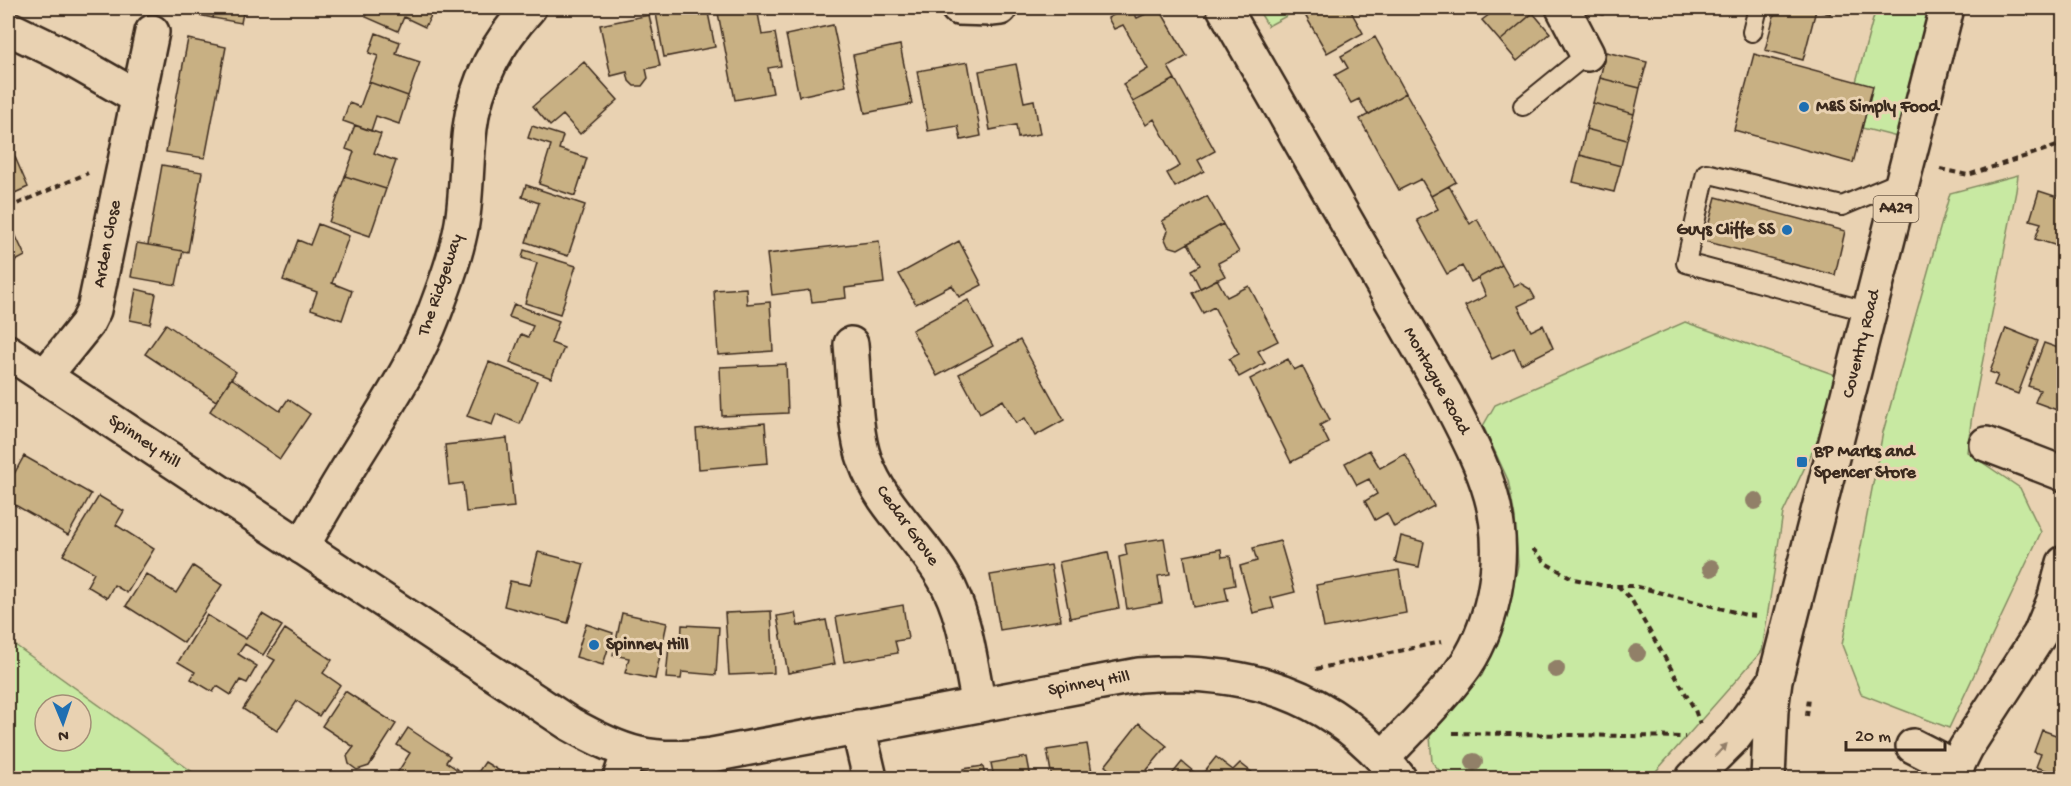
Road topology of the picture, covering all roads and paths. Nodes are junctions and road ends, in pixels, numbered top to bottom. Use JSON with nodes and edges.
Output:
{"nodes":[{"id":1,"x":529,"y":8,"type":"edge"},
{"id":2,"x":958,"y":8,"type":"edge"},
{"id":3,"x":1000,"y":8,"type":"edge"},
{"id":4,"x":1224,"y":8,"type":"edge"},
{"id":5,"x":1563,"y":8,"type":"edge"},
{"id":6,"x":1758,"y":8,"type":"edge"},
{"id":7,"x":1947,"y":8,"type":"edge"},
{"id":8,"x":8,"y":28,"type":"edge"},
{"id":9,"x":152,"y":32,"type":"dead end"},
{"id":10,"x":1752,"y":33,"type":"dead end"},
{"id":11,"x":1587,"y":54,"type":"joint"},
{"id":12,"x":137,"y":97,"type":"junction"},
{"id":13,"x":1523,"y":106,"type":"dead end"},
{"id":14,"x":2064,"y":147,"type":"edge"},
{"id":15,"x":1940,"y":169,"type":"dead end"},
{"id":16,"x":90,"y":172,"type":"dead end"},
{"id":17,"x":1904,"y":180,"type":"junction"},
{"id":18,"x":8,"y":208,"type":"edge"},
{"id":19,"x":1870,"y":312,"type":"junction"},
{"id":20,"x":851,"y":344,"type":"dead end"},
{"id":21,"x":8,"y":352,"type":"edge"},
{"id":22,"x":45,"y":376,"type":"junction"},
{"id":23,"x":1986,"y":444,"type":"dead end"},
{"id":24,"x":2064,"y":474,"type":"edge"},
{"id":25,"x":1531,"y":545,"type":"dead end"},
{"id":26,"x":302,"y":547,"type":"junction"},
{"id":27,"x":2064,"y":563,"type":"edge"},
{"id":28,"x":1618,"y":586,"type":"junction"},
{"id":29,"x":1768,"y":617,"type":"dead end"},
{"id":30,"x":1483,"y":633,"type":"junction"},
{"id":31,"x":1312,"y":670,"type":"dead end"},
{"id":32,"x":1775,"y":680,"type":"junction"},
{"id":33,"x":979,"y":705,"type":"junction"},
{"id":34,"x":1701,"y":726,"type":"dead end"},
{"id":35,"x":858,"y":727,"type":"junction"},
{"id":36,"x":1449,"y":733,"type":"dead end"},
{"id":37,"x":1692,"y":738,"type":"dead end"},
{"id":38,"x":1913,"y":746,"type":"dead end"},
{"id":39,"x":624,"y":765,"type":"edge"},
{"id":40,"x":1391,"y":768,"type":"edge"},
{"id":41,"x":1954,"y":773,"type":"edge"},
{"id":42,"x":870,"y":778,"type":"edge"},
{"id":43,"x":1693,"y":778,"type":"edge"},
{"id":44,"x":1768,"y":778,"type":"edge"}],
"edges":[{"from":1,"to":26,"type":"street","name":"The Ridgeway"},
{"from":2,"to":3,"type":"street"},
{"from":4,"to":30,"type":"street","name":"Montague Road"},
{"from":5,"to":11,"type":"street"},
{"from":6,"to":10,"type":"lane"},
{"from":7,"to":17,"type":"street","name":"Coventry Road","number":"A429"},
{"from":8,"to":12,"type":"street"},
{"from":9,"to":12,"type":"street","name":"Arden Close"},
{"from":11,"to":13,"type":"lane"},
{"from":12,"to":22,"type":"street","name":"Arden Close"},
{"from":14,"to":15,"type":"path"},
{"from":16,"to":18,"type":"path"},
{"from":17,"to":19,"type":"street","name":"Coventry Road","number":"A429"},
{"from":17,"to":19,"type":"lane"},
{"from":19,"to":32,"type":"street","name":"Coventry Road","number":"A429"},
{"from":20,"to":33,"type":"street","name":"Cedar Grove"},
{"from":21,"to":22,"type":"street","name":"Spinney Hill"},
{"from":22,"to":26,"type":"street","name":"Spinney Hill"},
{"from":23,"to":24,"type":"street"},
{"from":25,"to":28,"type":"path"},
{"from":26,"to":39,"type":"street","name":"Spinney Hill"},
{"from":27,"to":41,"type":"street"},
{"from":28,"to":29,"type":"path"},
{"from":28,"to":34,"type":"path"},
{"from":30,"to":31,"type":"path"},
{"from":30,"to":40,"type":"street","name":"Montague Road"},
{"from":43,"to":32,"type":"street","name":"Coventry Road","one_way":true},
{"from":32,"to":44,"type":"street","name":"Coventry Road"},
{"from":33,"to":35,"type":"street","name":"Spinney Hill"},
{"from":33,"to":40,"type":"street","name":"Spinney Hill"},
{"from":35,"to":39,"type":"street","name":"Spinney Hill"},
{"from":35,"to":42,"type":"street"},
{"from":36,"to":37,"type":"path"},
{"from":38,"to":41,"type":"street"}]}
